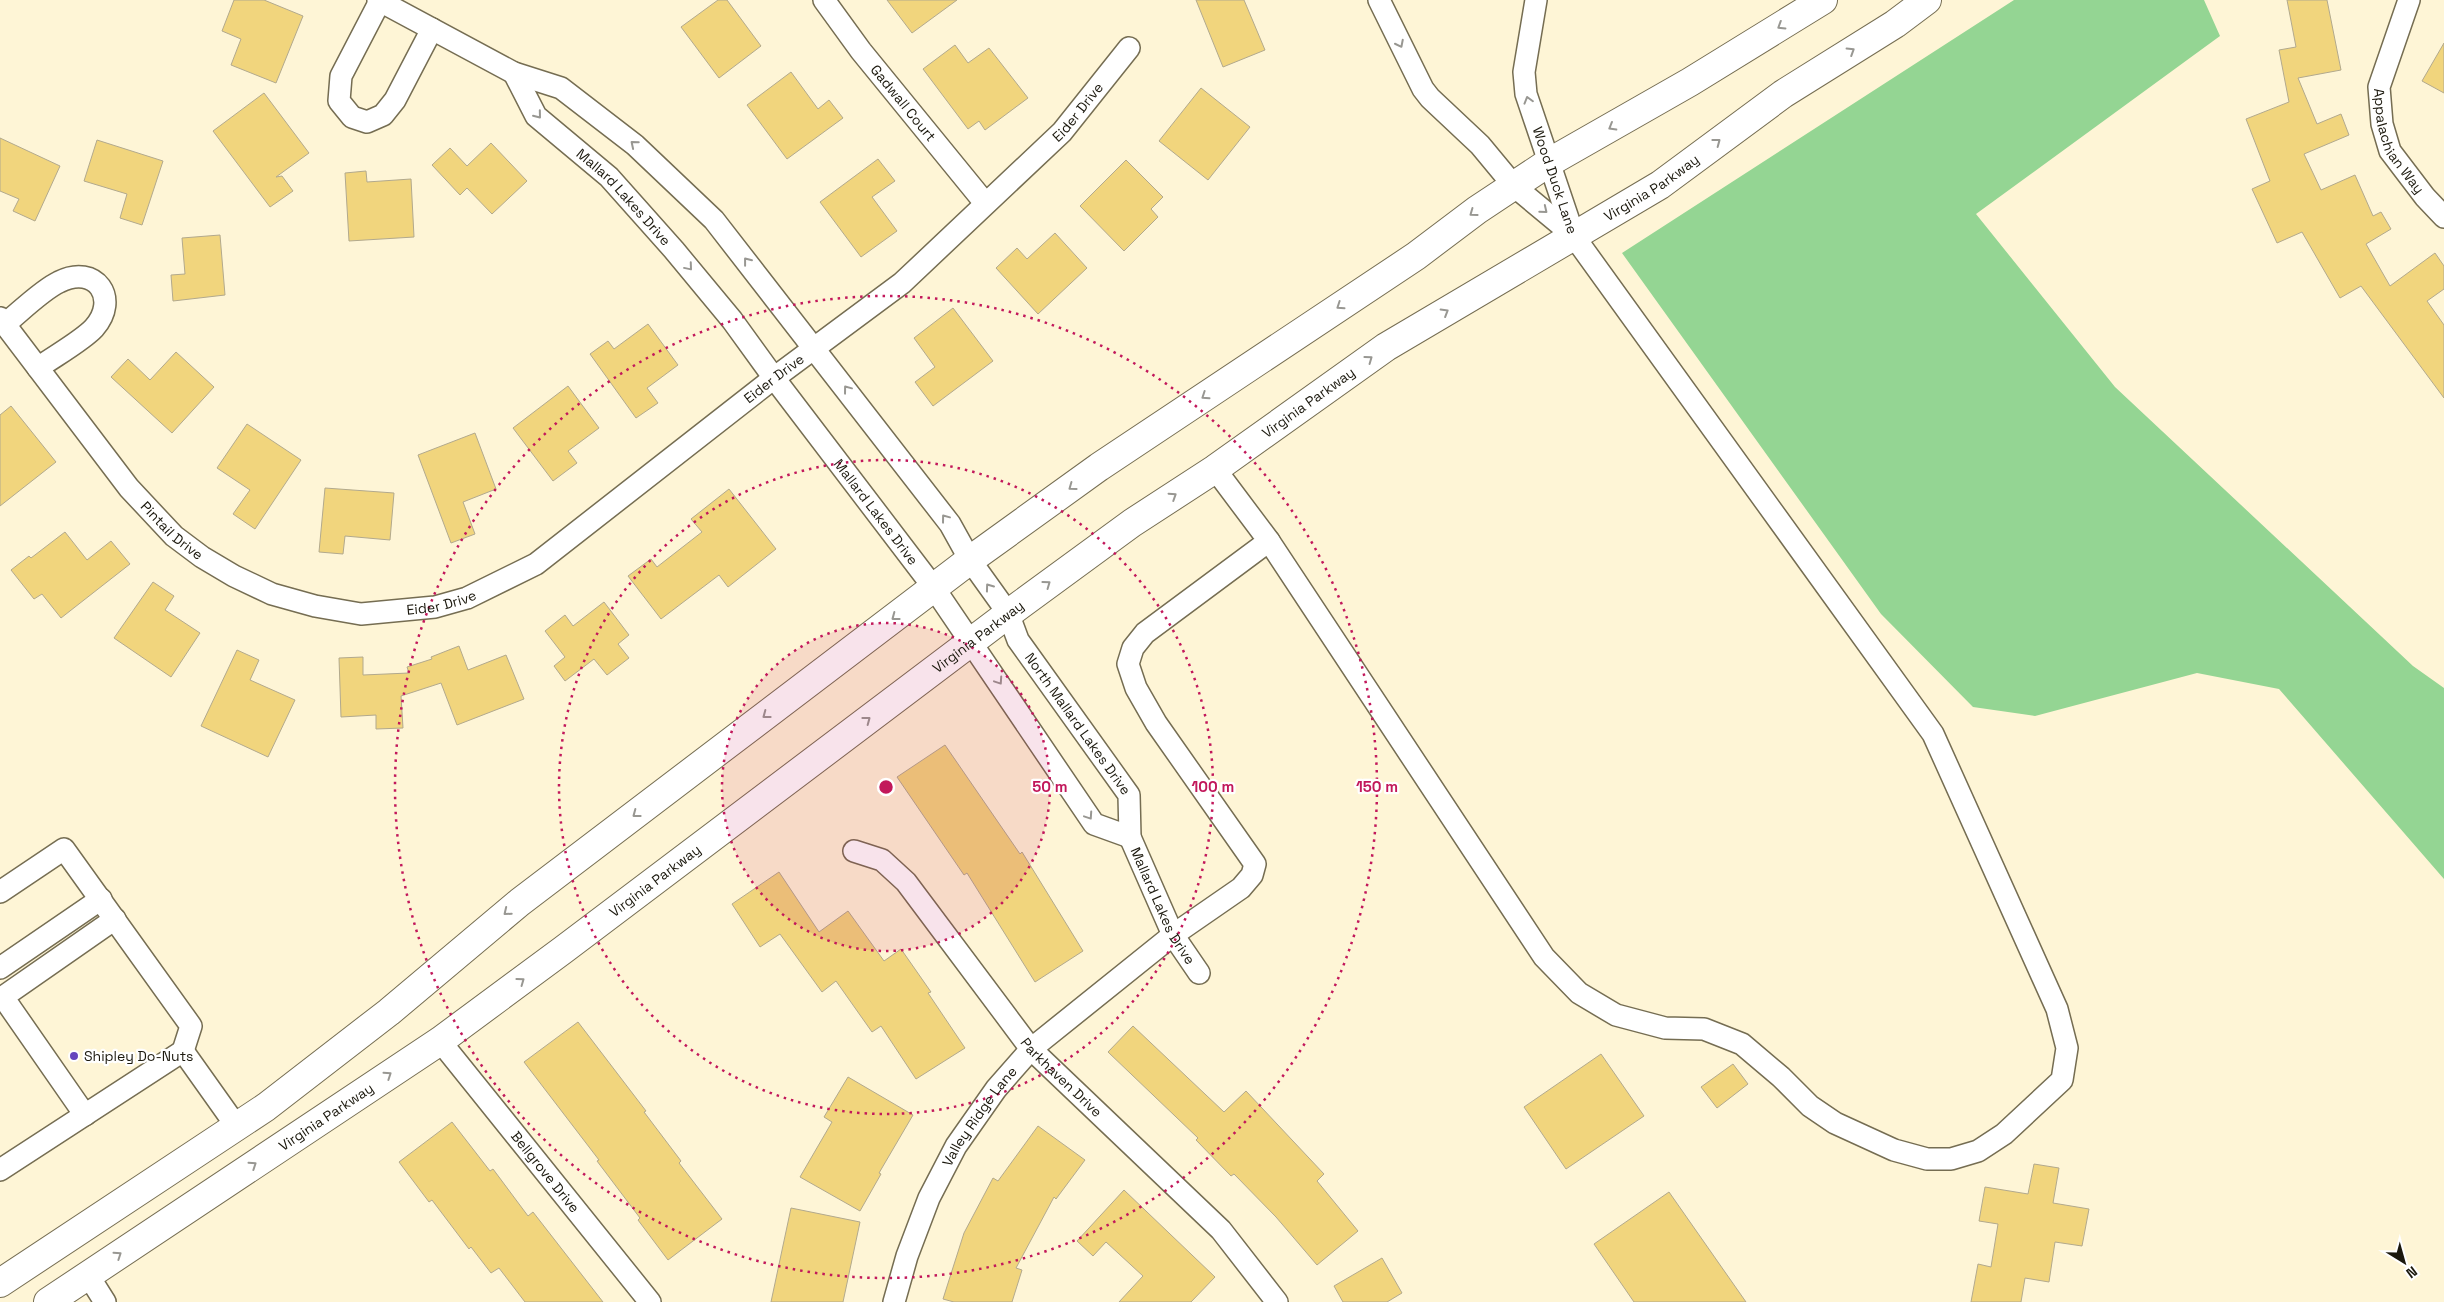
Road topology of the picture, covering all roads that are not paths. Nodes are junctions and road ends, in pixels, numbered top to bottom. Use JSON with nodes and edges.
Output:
{"nodes":[{"id":1,"x":824,"y":0,"type":"edge"},
{"id":2,"x":1379,"y":0,"type":"edge"},
{"id":3,"x":1536,"y":0,"type":"edge"},
{"id":4,"x":1823,"y":0,"type":"edge"},
{"id":5,"x":1927,"y":0,"type":"edge"},
{"id":6,"x":2408,"y":0,"type":"edge"},
{"id":7,"x":379,"y":1,"type":"edge"},
{"id":8,"x":432,"y":29,"type":"junction"},
{"id":9,"x":1129,"y":48,"type":"dead end"},
{"id":10,"x":514,"y":73,"type":"junction"},
{"id":11,"x":1548,"y":163,"type":"junction"},
{"id":12,"x":1514,"y":186,"type":"junction"},
{"id":13,"x":986,"y":203,"type":"junction"},
{"id":14,"x":2444,"y":218,"type":"edge"},
{"id":15,"x":1573,"y":235,"type":"junction"},
{"id":16,"x":2,"y":321,"type":"edge"},
{"id":17,"x":815,"y":348,"type":"junction"},
{"id":18,"x":38,"y":368,"type":"junction"},
{"id":19,"x":774,"y":378,"type":"junction"},
{"id":20,"x":1215,"y":469,"type":"junction"},
{"id":21,"x":1269,"y":541,"type":"junction"},
{"id":22,"x":970,"y":560,"type":"junction"},
{"id":23,"x":934,"y":588,"type":"junction"},
{"id":24,"x":1008,"y":613,"type":"junction"},
{"id":25,"x":361,"y":614,"type":"joint"},
{"id":26,"x":972,"y":641,"type":"junction"},
{"id":27,"x":1130,"y":837,"type":"junction"},
{"id":28,"x":854,"y":851,"type":"dead end"},
{"id":29,"x":0,"y":892,"type":"edge"},
{"id":30,"x":101,"y":900,"type":"junction"},
{"id":31,"x":115,"y":920,"type":"junction"},
{"id":32,"x":1173,"y":935,"type":"junction"},
{"id":33,"x":0,"y":968,"type":"edge"},
{"id":34,"x":1200,"y":973,"type":"dead end"},
{"id":35,"x":440,"y":1041,"type":"junction"},
{"id":36,"x":1031,"y":1049,"type":"junction"},
{"id":37,"x":183,"y":1051,"type":"junction"},
{"id":38,"x":85,"y":1115,"type":"junction"},
{"id":39,"x":237,"y":1127,"type":"junction"},
{"id":40,"x":0,"y":1170,"type":"edge"},
{"id":41,"x":122,"y":1204,"type":"junction"},
{"id":42,"x":145,"y":1237,"type":"junction"},
{"id":43,"x":88,"y":1275,"type":"junction"},
{"id":44,"x":0,"y":1283,"type":"edge"},
{"id":45,"x":48,"y":1302,"type":"edge"},
{"id":46,"x":105,"y":1302,"type":"edge"},
{"id":47,"x":650,"y":1302,"type":"edge"},
{"id":48,"x":894,"y":1302,"type":"edge"},
{"id":49,"x":1277,"y":1302,"type":"edge"}],
"edges":[{"from":1,"to":13,"type":"street","name":"Gadwall Court"},
{"from":2,"to":12,"type":"street","name":"Wood Duck Lane","one_way":true},
{"from":11,"to":3,"type":"street","name":"Wood Duck Lane","one_way":true},
{"from":4,"to":11,"type":"main road","one_way":true},
{"from":15,"to":5,"type":"main road","name":"Virginia Parkway","one_way":true},
{"from":6,"to":14,"type":"street","name":"Appalachian Way"},
{"from":7,"to":8,"type":"street"},
{"from":7,"to":8,"type":"street"},
{"from":8,"to":10,"type":"street"},
{"from":9,"to":13,"type":"street","name":"Eider Drive"},
{"from":17,"to":10,"type":"street","one_way":true},
{"from":10,"to":19,"type":"street","name":"Mallard Lakes Drive","one_way":true},
{"from":11,"to":12,"type":"main road"},
{"from":11,"to":15,"type":"street","name":"Wood Duck Lane"},
{"from":12,"to":15,"type":"street","name":"Wood Duck Lane","one_way":true},
{"from":12,"to":22,"type":"main road","one_way":true},
{"from":13,"to":17,"type":"street","name":"Eider Drive"},
{"from":20,"to":15,"type":"main road","name":"Virginia Parkway","one_way":true},
{"from":15,"to":21,"type":"street"},
{"from":16,"to":18,"type":"street","name":"Pintail Drive"},
{"from":16,"to":18,"type":"street","name":"Pintail Drive"},
{"from":17,"to":19,"type":"street","name":"Eider Drive"},
{"from":22,"to":17,"type":"street","one_way":true},
{"from":18,"to":25,"type":"street","name":"Pintail Drive"},
{"from":19,"to":23,"type":"street","name":"Mallard Lakes Drive"},
{"from":19,"to":25,"type":"street","name":"Eider Drive"},
{"from":20,"to":21,"type":"street"},
{"from":24,"to":20,"type":"main road","name":"Virginia Parkway","one_way":true},
{"from":21,"to":32,"type":"street","name":"Valley Ridge Lane"},
{"from":22,"to":23,"type":"main road"},
{"from":24,"to":22,"type":"street","one_way":true},
{"from":23,"to":26,"type":"street","name":"Mallard Lakes Drive"},
{"from":23,"to":39,"type":"main road","one_way":true},
{"from":24,"to":26,"type":"main road","name":"Virginia Parkway"},
{"from":24,"to":27,"type":"street","name":"North Mallard Lakes Drive"},
{"from":26,"to":27,"type":"street","name":"Mallard Lakes Drive","one_way":true},
{"from":35,"to":26,"type":"main road","name":"Virginia Parkway","one_way":true},
{"from":27,"to":32,"type":"street","name":"Mallard Lakes Drive"},
{"from":28,"to":36,"type":"street","name":"Parkhaven Drive"},
{"from":29,"to":30,"type":"street"},
{"from":30,"to":31,"type":"street"},
{"from":30,"to":33,"type":"street"},
{"from":31,"to":37,"type":"street"},
{"from":31,"to":38,"type":"street"},
{"from":32,"to":34,"type":"street","name":"Mallard Lakes Drive"},
{"from":32,"to":36,"type":"street","name":"Valley Ridge Lane"},
{"from":42,"to":35,"type":"main road","name":"Virginia Parkway","one_way":true},
{"from":35,"to":47,"type":"street","name":"Bellgrove Drive"},
{"from":36,"to":48,"type":"street","name":"Valley Ridge Lane"},
{"from":36,"to":49,"type":"street","name":"Parkhaven Drive"},
{"from":37,"to":38,"type":"street"},
{"from":37,"to":39,"type":"street"},
{"from":38,"to":40,"type":"street"},
{"from":39,"to":41,"type":"main road"},
{"from":41,"to":42,"type":"main road"},
{"from":41,"to":44,"type":"main road"},
{"from":43,"to":42,"type":"main road","name":"Virginia Parkway","one_way":true},
{"from":43,"to":45,"type":"main road","name":"Virginia Parkway"},
{"from":43,"to":46,"type":"street"}]}
